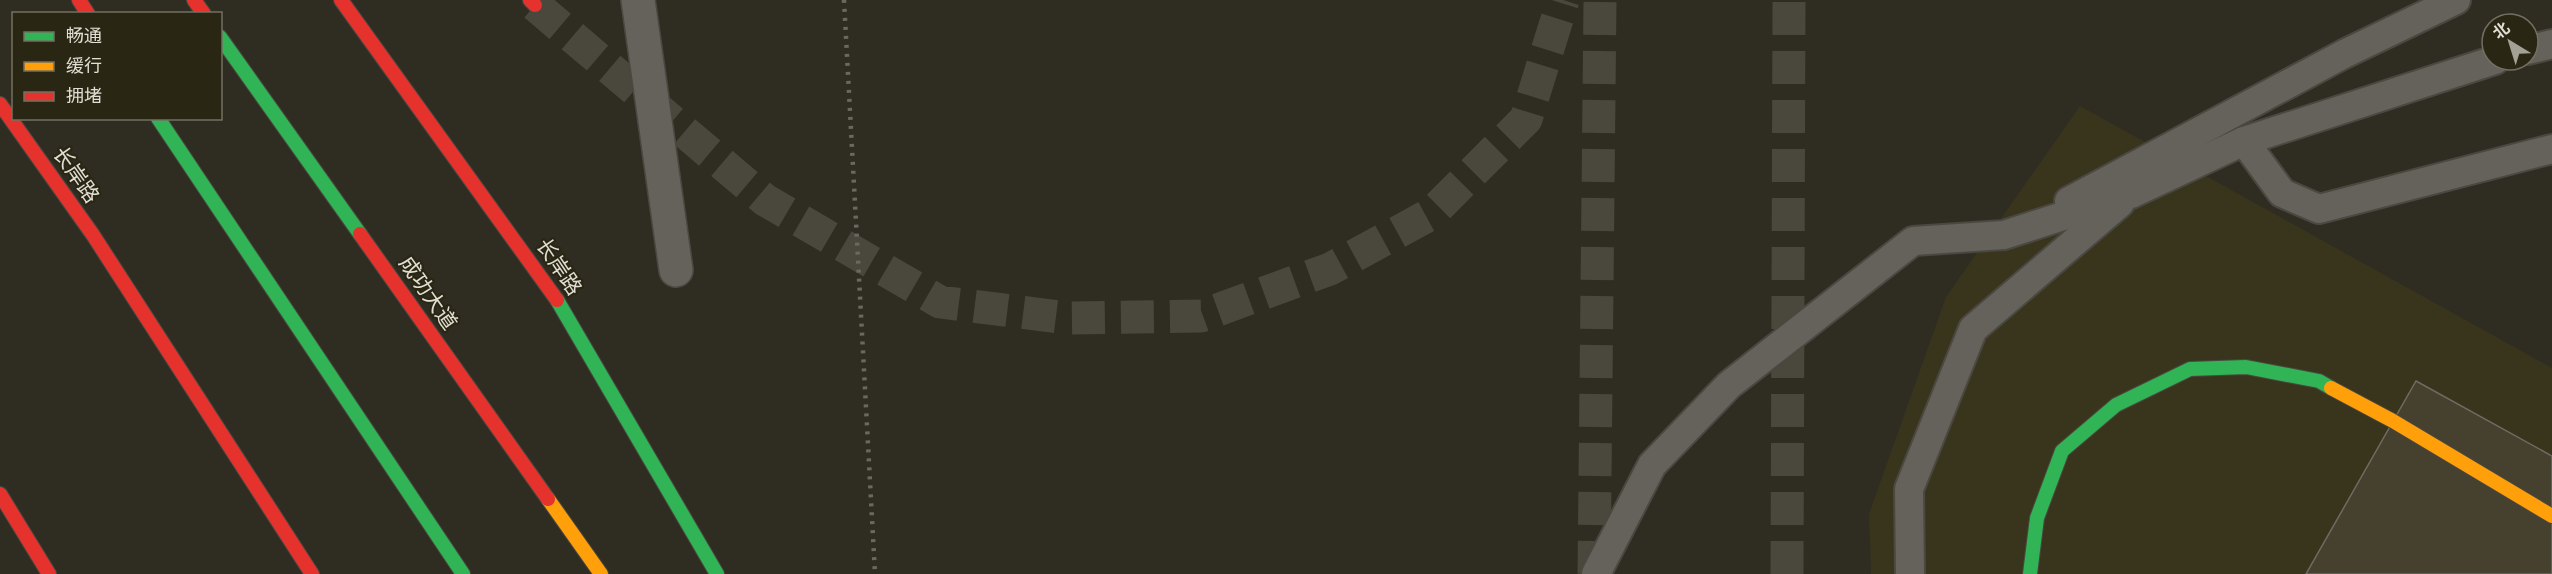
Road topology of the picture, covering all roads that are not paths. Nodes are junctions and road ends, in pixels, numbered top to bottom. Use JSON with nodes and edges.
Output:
{"nodes":[{"id":1,"x":341,"y":0,"type":"edge"},
{"id":2,"x":638,"y":0,"type":"edge"},
{"id":3,"x":2456,"y":0,"type":"edge"},
{"id":4,"x":222,"y":40,"type":"edge"},
{"id":5,"x":2480,"y":65,"type":"edge"},
{"id":6,"x":0,"y":104,"type":"edge"},
{"id":7,"x":159,"y":120,"type":"edge"},
{"id":8,"x":2244,"y":141,"type":"junction"},
{"id":9,"x":2552,"y":149,"type":"edge"},
{"id":10,"x":2131,"y":194,"type":"junction"},
{"id":11,"x":2004,"y":235,"type":"junction"},
{"id":12,"x":676,"y":270,"type":"dead end"},
{"id":13,"x":0,"y":494,"type":"edge"},
{"id":14,"x":2552,"y":516,"type":"edge"},
{"id":15,"x":49,"y":574,"type":"edge"},
{"id":16,"x":312,"y":574,"type":"edge"},
{"id":17,"x":464,"y":574,"type":"edge"},
{"id":18,"x":601,"y":574,"type":"edge"},
{"id":19,"x":717,"y":574,"type":"edge"},
{"id":20,"x":1596,"y":574,"type":"edge"},
{"id":21,"x":1910,"y":574,"type":"edge"},
{"id":22,"x":2030,"y":574,"type":"edge"}],
"edges":[{"from":1,"to":19,"type":"main road","name":"长岸路"},
{"from":2,"to":12,"type":"street"},
{"from":3,"to":11,"type":"lane"},
{"from":4,"to":18,"type":"main road","name":"成功大道"},
{"from":5,"to":8,"type":"lane"},
{"from":6,"to":16,"type":"main road","name":"长岸路"},
{"from":7,"to":17,"type":"main road"},
{"from":8,"to":9,"type":"lane"},
{"from":8,"to":10,"type":"lane"},
{"from":10,"to":11,"type":"lane"},
{"from":10,"to":21,"type":"lane"},
{"from":11,"to":20,"type":"lane"},
{"from":13,"to":15,"type":"main road"},
{"from":14,"to":22,"type":"main road"}]}
